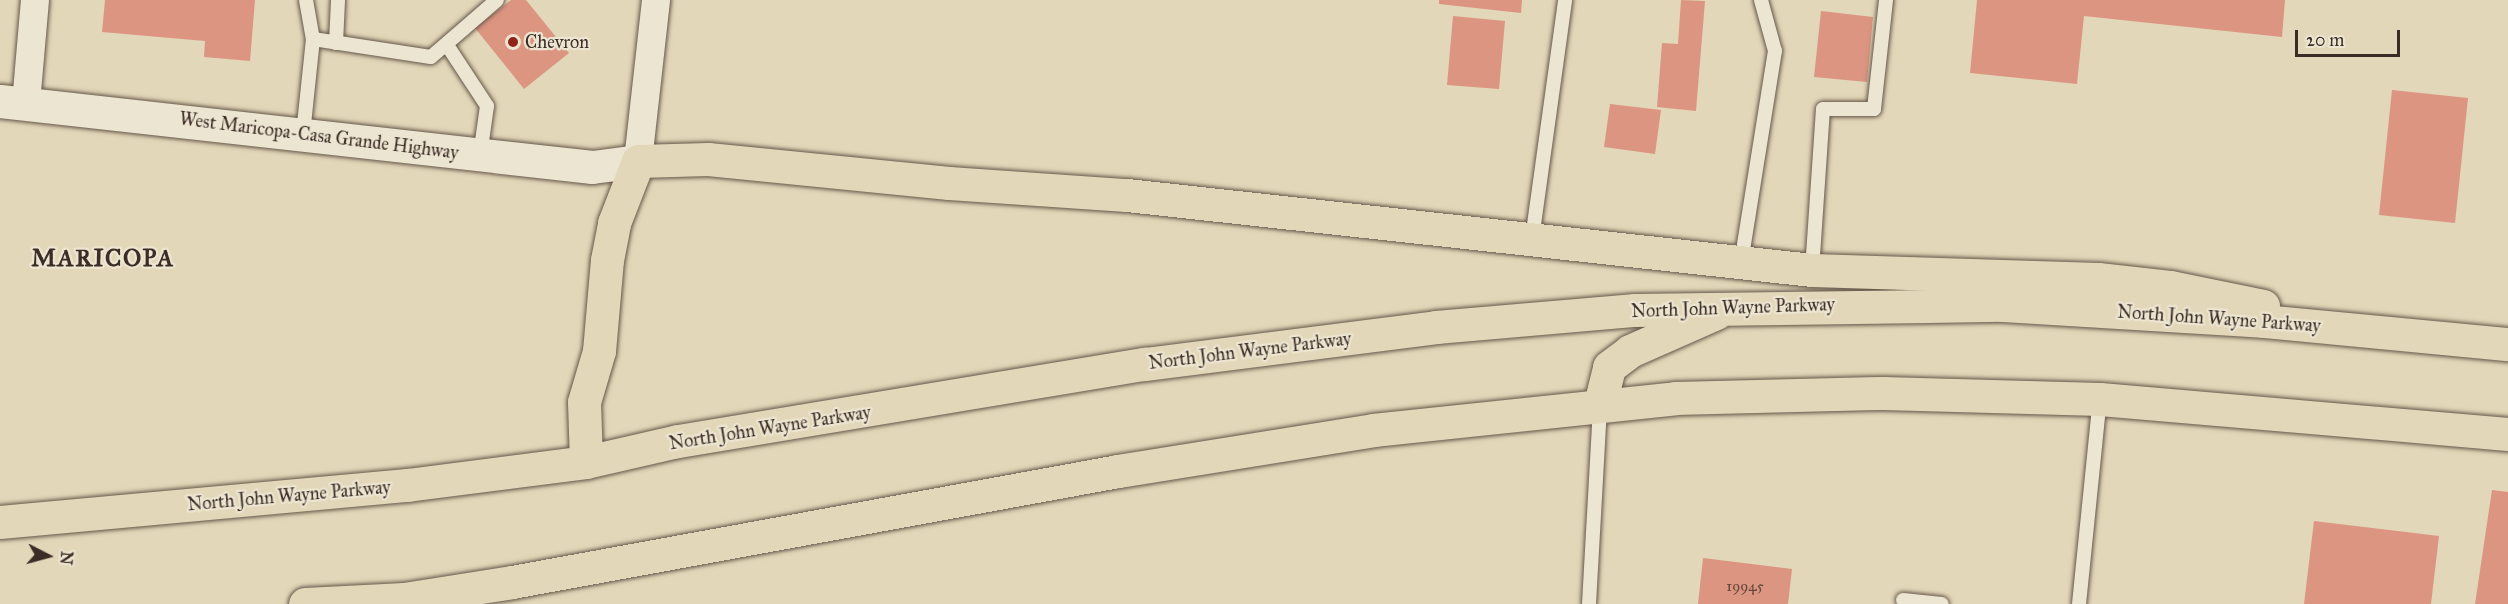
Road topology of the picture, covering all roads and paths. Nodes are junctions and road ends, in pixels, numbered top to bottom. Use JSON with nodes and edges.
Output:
{"nodes":[{"id":1,"x":35,"y":0,"type":"edge"},
{"id":2,"x":306,"y":0,"type":"edge"},
{"id":3,"x":338,"y":0,"type":"edge"},
{"id":4,"x":497,"y":0,"type":"edge"},
{"id":5,"x":1565,"y":0,"type":"edge"},
{"id":6,"x":1761,"y":0,"type":"edge"},
{"id":7,"x":1886,"y":0,"type":"edge"},
{"id":8,"x":650,"y":1,"type":"edge"},
{"id":9,"x":313,"y":39,"type":"junction"},
{"id":10,"x":336,"y":43,"type":"junction"},
{"id":11,"x":447,"y":45,"type":"junction"},
{"id":12,"x":13,"y":102,"type":"edge"},
{"id":13,"x":303,"y":134,"type":"junction"},
{"id":14,"x":480,"y":155,"type":"junction"},
{"id":15,"x":638,"y":160,"type":"junction"},
{"id":16,"x":1532,"y":239,"type":"junction"},
{"id":17,"x":1741,"y":263,"type":"junction"},
{"id":18,"x":1812,"y":270,"type":"junction"},
{"id":19,"x":1734,"y":306,"type":"junction"},
{"id":20,"x":2321,"y":327,"type":"junction"},
{"id":21,"x":2508,"y":344,"type":"edge"},
{"id":22,"x":2100,"y":399,"type":"junction"},
{"id":23,"x":1600,"y":404,"type":"junction"},
{"id":24,"x":2508,"y":434,"type":"edge"},
{"id":25,"x":586,"y":462,"type":"junction"},
{"id":26,"x":0,"y":522,"type":"edge"},
{"id":27,"x":1903,"y":600,"type":"dead end"},
{"id":28,"x":396,"y":601,"type":"edge"},
{"id":29,"x":305,"y":604,"type":"edge"},
{"id":30,"x":1589,"y":604,"type":"edge"},
{"id":31,"x":1942,"y":604,"type":"edge"},
{"id":32,"x":2079,"y":604,"type":"edge"}],
"edges":[{"from":1,"to":12,"type":"street"},
{"from":2,"to":9,"type":"lane"},
{"from":3,"to":10,"type":"lane"},
{"from":4,"to":11,"type":"lane"},
{"from":5,"to":16,"type":"lane"},
{"from":6,"to":17,"type":"lane"},
{"from":7,"to":18,"type":"lane"},
{"from":8,"to":15,"type":"street"},
{"from":9,"to":10,"type":"lane"},
{"from":9,"to":13,"type":"lane"},
{"from":10,"to":11,"type":"lane"},
{"from":11,"to":14,"type":"lane"},
{"from":12,"to":13,"type":"main road","name":"West Maricopa-Casa Grande Highway"},
{"from":13,"to":14,"type":"main road","name":"West Maricopa-Casa Grande Highway"},
{"from":14,"to":15,"type":"main road","name":"West Maricopa-Casa Grande Highway"},
{"from":15,"to":16,"type":"highway"},
{"from":15,"to":25,"type":"highway"},
{"from":16,"to":17,"type":"highway"},
{"from":17,"to":18,"type":"highway"},
{"from":18,"to":20,"type":"highway"},
{"from":19,"to":20,"type":"highway","name":"North John Wayne Parkway"},
{"from":19,"to":23,"type":"highway"},
{"from":19,"to":25,"type":"highway","name":"North John Wayne Parkway"},
{"from":20,"to":21,"type":"highway","name":"North John Wayne Parkway"},
{"from":22,"to":23,"type":"highway"},
{"from":22,"to":24,"type":"highway"},
{"from":22,"to":32,"type":"lane"},
{"from":23,"to":28,"type":"highway"},
{"from":23,"to":30,"type":"lane"},
{"from":25,"to":26,"type":"highway","name":"North John Wayne Parkway"},
{"from":27,"to":31,"type":"lane"},
{"from":28,"to":29,"type":"highway"}]}
